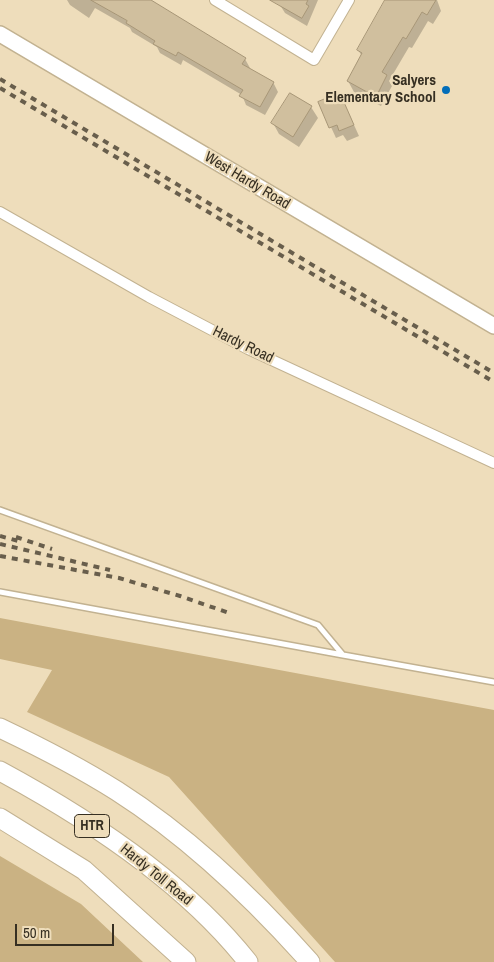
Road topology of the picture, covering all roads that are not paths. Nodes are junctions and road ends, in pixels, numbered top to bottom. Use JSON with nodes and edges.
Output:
{"nodes":[{"id":1,"x":215,"y":0,"type":"edge"},
{"id":2,"x":349,"y":0,"type":"edge"},
{"id":3,"x":0,"y":34,"type":"edge"},
{"id":4,"x":0,"y":212,"type":"edge"},
{"id":5,"x":494,"y":326,"type":"edge"},
{"id":6,"x":494,"y":463,"type":"edge"},
{"id":7,"x":0,"y":510,"type":"edge"},
{"id":8,"x":0,"y":592,"type":"edge"},
{"id":9,"x":343,"y":655,"type":"junction"},
{"id":10,"x":494,"y":682,"type":"edge"},
{"id":11,"x":0,"y":728,"type":"edge"},
{"id":12,"x":0,"y":771,"type":"edge"},
{"id":13,"x":0,"y":818,"type":"edge"},
{"id":14,"x":186,"y":962,"type":"edge"},
{"id":15,"x":248,"y":962,"type":"edge"},
{"id":16,"x":310,"y":962,"type":"edge"}],
"edges":[{"from":1,"to":2,"type":"street"},
{"from":3,"to":5,"type":"main road","name":"West Hardy Road"},
{"from":4,"to":6,"type":"street","name":"Hardy Road"},
{"from":7,"to":9,"type":"lane"},
{"from":8,"to":9,"type":"lane"},
{"from":9,"to":10,"type":"lane"},
{"from":11,"to":16,"type":"highway"},
{"from":12,"to":15,"type":"highway","name":"Hardy Toll Road","number":"HTR"},
{"from":13,"to":14,"type":"highway"}]}
